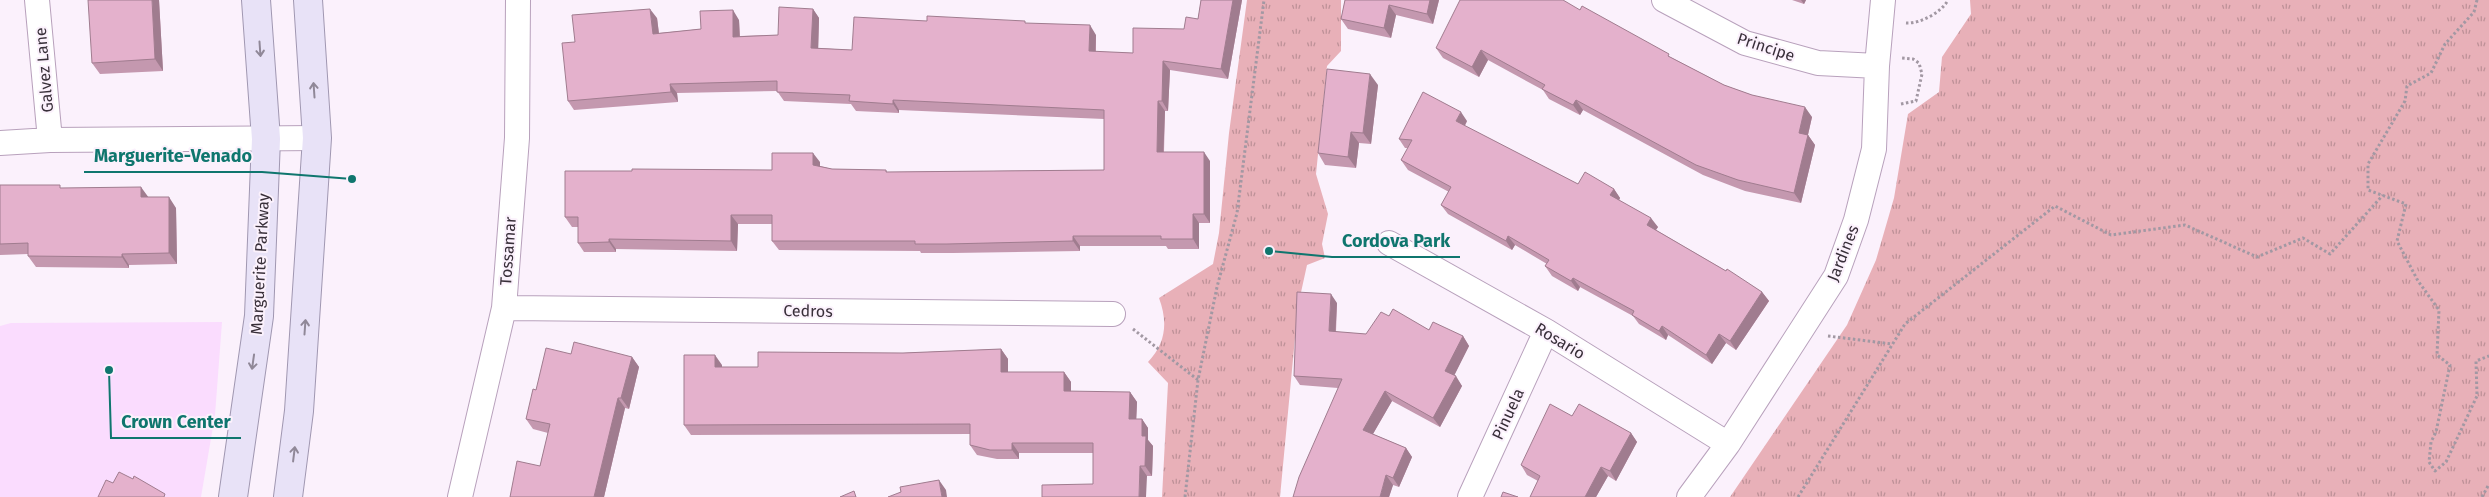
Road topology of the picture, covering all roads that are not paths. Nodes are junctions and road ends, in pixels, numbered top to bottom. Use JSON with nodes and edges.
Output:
{"nodes":[{"id":1,"x":37,"y":0,"type":"edge"},
{"id":2,"x":256,"y":0,"type":"edge"},
{"id":3,"x":308,"y":0,"type":"edge"},
{"id":4,"x":518,"y":0,"type":"edge"},
{"id":5,"x":1664,"y":0,"type":"edge"},
{"id":6,"x":1882,"y":11,"type":"edge"},
{"id":7,"x":1877,"y":60,"type":"junction"},
{"id":8,"x":317,"y":138,"type":"junction"},
{"id":9,"x":266,"y":139,"type":"junction"},
{"id":10,"x":50,"y":140,"type":"junction"},
{"id":11,"x":0,"y":143,"type":"edge"},
{"id":12,"x":1390,"y":243,"type":"dead end"},
{"id":13,"x":504,"y":308,"type":"junction"},
{"id":14,"x":1113,"y":314,"type":"road end"},
{"id":15,"x":1546,"y":331,"type":"junction"},
{"id":16,"x":1728,"y":444,"type":"junction"},
{"id":17,"x":233,"y":497,"type":"edge"},
{"id":18,"x":288,"y":497,"type":"edge"},
{"id":19,"x":460,"y":497,"type":"edge"},
{"id":20,"x":1470,"y":497,"type":"edge"},
{"id":21,"x":1689,"y":497,"type":"edge"}],
"edges":[{"from":1,"to":10,"type":"street","name":"Galvez Lane"},
{"from":2,"to":9,"type":"main road","name":"Marguerite Parkway","one_way":true},
{"from":8,"to":3,"type":"main road","one_way":true},
{"from":4,"to":13,"type":"street","name":"Tossamar"},
{"from":5,"to":7,"type":"street","name":"Principe"},
{"from":6,"to":7,"type":"street","name":"Jardines"},
{"from":7,"to":16,"type":"street","name":"Jardines"},
{"from":8,"to":9,"type":"street"},
{"from":18,"to":8,"type":"main road","one_way":true},
{"from":9,"to":10,"type":"street"},
{"from":9,"to":17,"type":"main road","name":"Marguerite Parkway","one_way":true},
{"from":10,"to":11,"type":"street"},
{"from":12,"to":15,"type":"street","name":"Rosario"},
{"from":13,"to":14,"type":"street","name":"Cedros"},
{"from":13,"to":19,"type":"street","name":"Tossamar"},
{"from":15,"to":16,"type":"street","name":"Rosario"},
{"from":15,"to":20,"type":"street","name":"Pinuela"},
{"from":16,"to":21,"type":"street","name":"Jardines"}]}
